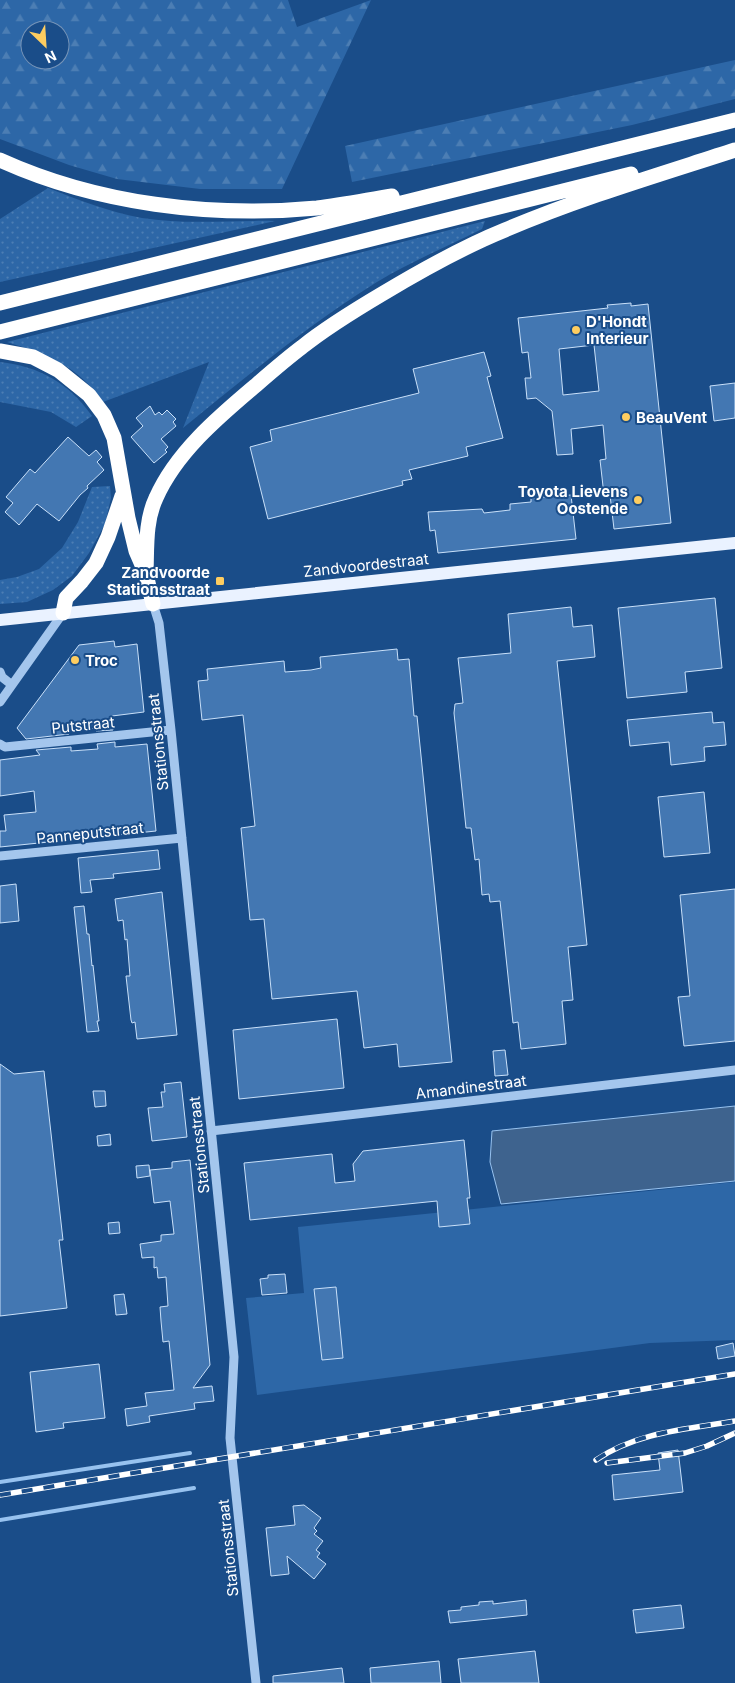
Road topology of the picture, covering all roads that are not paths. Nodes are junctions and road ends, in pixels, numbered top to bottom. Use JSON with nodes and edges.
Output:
{"nodes":[{"id":1,"x":735,"y":120,"type":"edge"},
{"id":2,"x":735,"y":149,"type":"edge"},
{"id":3,"x":0,"y":160,"type":"edge"},
{"id":4,"x":497,"y":179,"type":"junction"},
{"id":5,"x":0,"y":303,"type":"edge"},
{"id":6,"x":0,"y":332,"type":"edge"},
{"id":7,"x":0,"y":351,"type":"edge"},
{"id":8,"x":124,"y":492,"type":"junction"},
{"id":9,"x":735,"y":543,"type":"edge"},
{"id":10,"x":146,"y":574,"type":"junction"},
{"id":11,"x":153,"y":604,"type":"junction"},
{"id":12,"x":63,"y":613,"type":"junction"},
{"id":13,"x":0,"y":620,"type":"edge"},
{"id":14,"x":0,"y":672,"type":"edge"},
{"id":15,"x":12,"y":685,"type":"junction"},
{"id":16,"x":0,"y":702,"type":"edge"},
{"id":17,"x":171,"y":730,"type":"junction"},
{"id":18,"x":0,"y":744,"type":"edge"},
{"id":19,"x":182,"y":838,"type":"junction"},
{"id":20,"x":0,"y":856,"type":"edge"},
{"id":21,"x":735,"y":1070,"type":"edge"},
{"id":22,"x":211,"y":1131,"type":"junction"},
{"id":23,"x":256,"y":1683,"type":"edge"}],
"edges":[{"from":1,"to":4,"type":"highway"},
{"from":2,"to":6,"type":"highway"},
{"from":2,"to":10,"type":"highway"},
{"from":3,"to":4,"type":"highway"},
{"from":4,"to":5,"type":"highway"},
{"from":7,"to":8,"type":"highway"},
{"from":8,"to":10,"type":"highway"},
{"from":8,"to":12,"type":"highway"},
{"from":9,"to":11,"type":"main road","name":"Zandvoordestraat"},
{"from":10,"to":11,"type":"highway"},
{"from":11,"to":12,"type":"main road","name":"Zandvoordestraat"},
{"from":11,"to":17,"type":"street","name":"Stationsstraat"},
{"from":12,"to":13,"type":"main road","name":"Zandvoordestraat"},
{"from":12,"to":15,"type":"street"},
{"from":14,"to":15,"type":"street"},
{"from":15,"to":16,"type":"street"},
{"from":17,"to":18,"type":"street","name":"Putstraat"},
{"from":17,"to":19,"type":"street","name":"Stationsstraat"},
{"from":19,"to":20,"type":"street","name":"Panneputstraat"},
{"from":19,"to":22,"type":"street","name":"Stationsstraat"},
{"from":21,"to":22,"type":"street","name":"Amandinestraat"},
{"from":22,"to":23,"type":"street","name":"Stationsstraat"}]}
